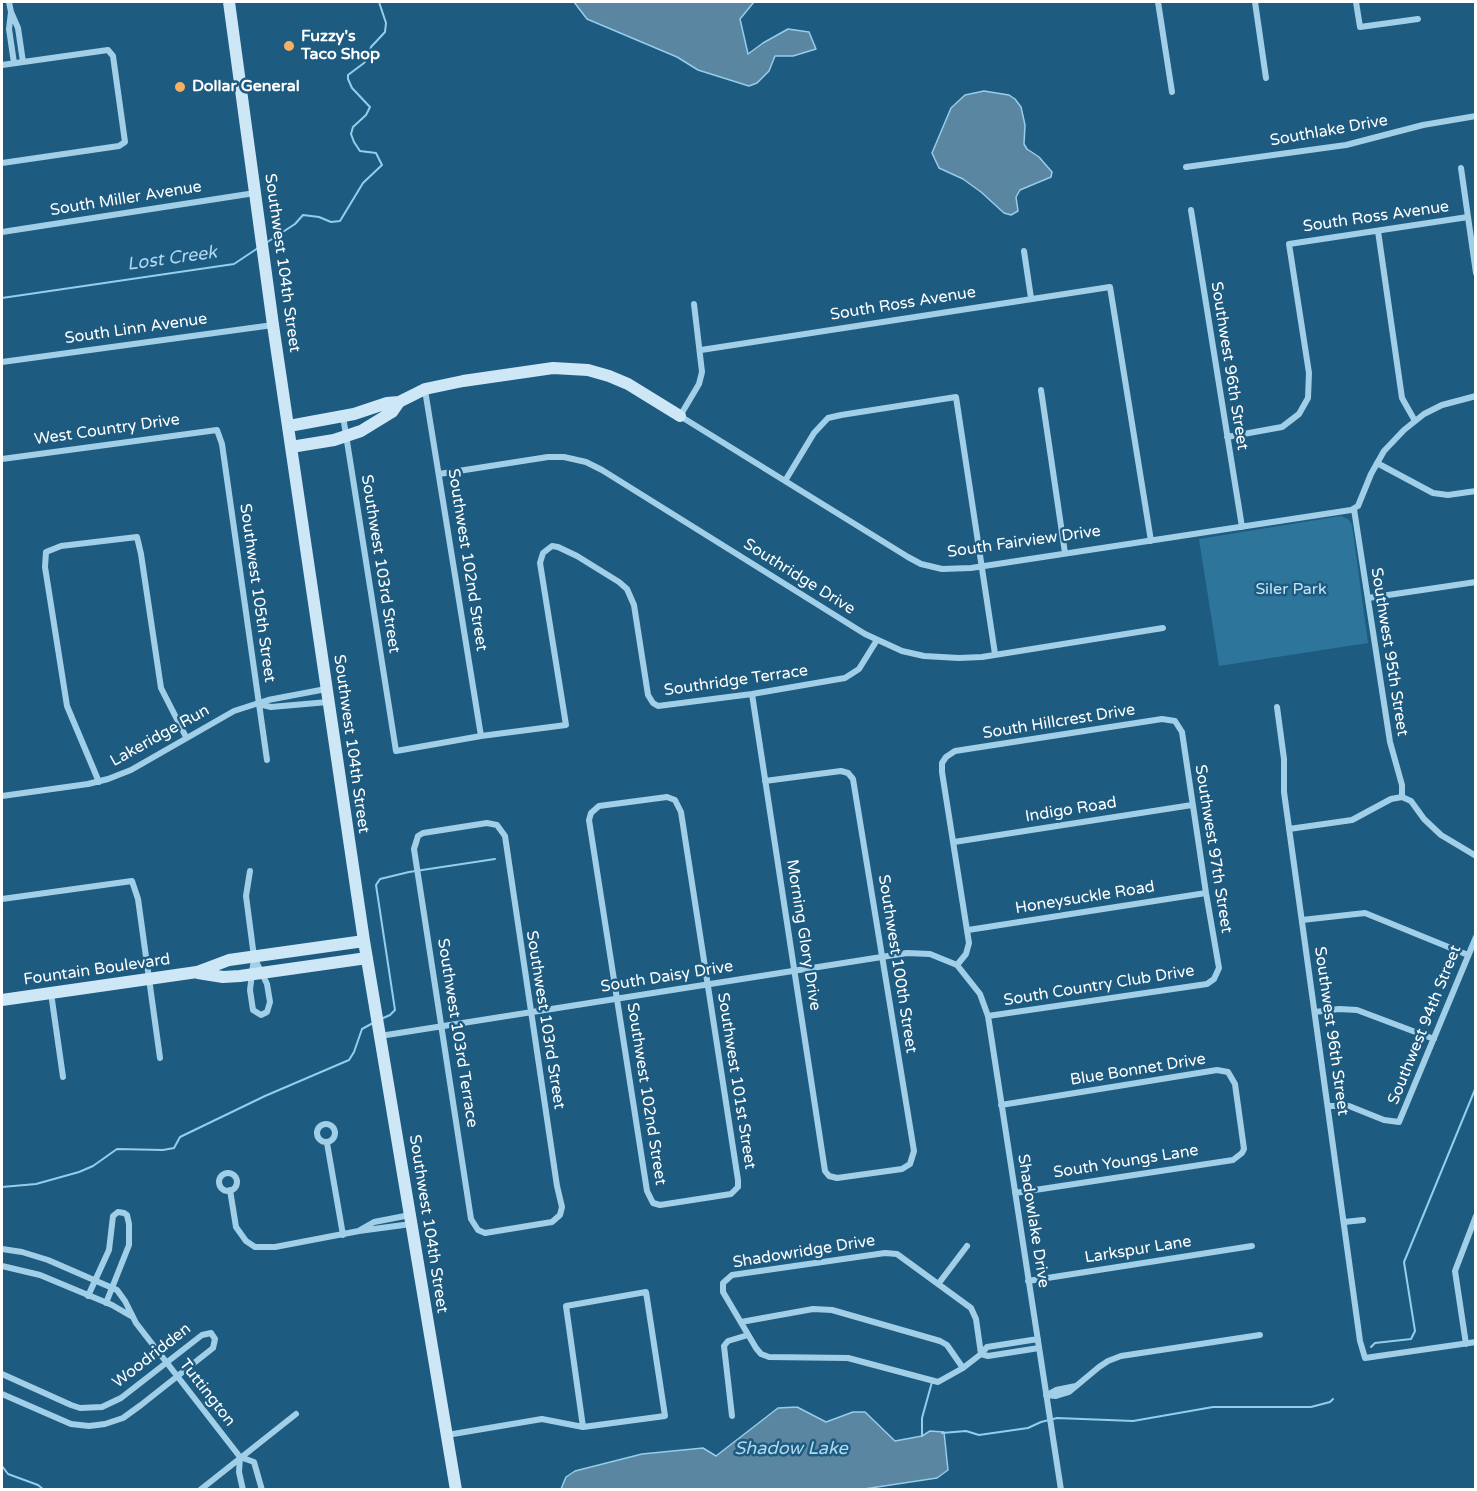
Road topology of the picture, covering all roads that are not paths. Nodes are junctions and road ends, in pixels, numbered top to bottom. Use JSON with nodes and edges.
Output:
{"nodes":[{"id":1,"x":9,"y":2,"type":"edge"},
{"id":2,"x":229,"y":2,"type":"edge"},
{"id":3,"x":1158,"y":2,"type":"edge"},
{"id":4,"x":1255,"y":2,"type":"edge"},
{"id":5,"x":1356,"y":2,"type":"edge"},
{"id":6,"x":11,"y":12,"type":"junction"},
{"id":7,"x":1418,"y":19,"type":"dead end"},
{"id":8,"x":23,"y":62,"type":"junction"},
{"id":9,"x":14,"y":63,"type":"junction"},
{"id":10,"x":2,"y":65,"type":"edge"},
{"id":11,"x":1266,"y":78,"type":"dead end"},
{"id":12,"x":1172,"y":93,"type":"dead end"},
{"id":13,"x":1476,"y":117,"type":"edge"},
{"id":14,"x":2,"y":163,"type":"edge"},
{"id":15,"x":1186,"y":167,"type":"dead end"},
{"id":16,"x":1461,"y":168,"type":"dead end"},
{"id":17,"x":255,"y":194,"type":"junction"},
{"id":18,"x":1191,"y":210,"type":"dead end"},
{"id":19,"x":1468,"y":217,"type":"junction"},
{"id":20,"x":1378,"y":231,"type":"junction"},
{"id":21,"x":2,"y":232,"type":"edge"},
{"id":22,"x":1024,"y":251,"type":"dead end"},
{"id":23,"x":1476,"y":273,"type":"edge"},
{"id":24,"x":1031,"y":298,"type":"junction"},
{"id":25,"x":694,"y":303,"type":"dead end"},
{"id":26,"x":273,"y":325,"type":"junction"},
{"id":27,"x":701,"y":350,"type":"junction"},
{"id":28,"x":2,"y":362,"type":"edge"},
{"id":29,"x":425,"y":389,"type":"junction"},
{"id":30,"x":1041,"y":390,"type":"dead end"},
{"id":31,"x":1476,"y":396,"type":"edge"},
{"id":32,"x":399,"y":402,"type":"junction"},
{"id":33,"x":343,"y":416,"type":"junction"},
{"id":34,"x":680,"y":416,"type":"junction"},
{"id":35,"x":1415,"y":421,"type":"junction"},
{"id":36,"x":289,"y":426,"type":"junction"},
{"id":37,"x":217,"y":430,"type":"joint"},
{"id":38,"x":346,"y":436,"type":"junction"},
{"id":39,"x":1227,"y":437,"type":"junction"},
{"id":40,"x":291,"y":447,"type":"junction"},
{"id":41,"x":2,"y":459,"type":"edge"},
{"id":42,"x":1377,"y":463,"type":"junction"},
{"id":43,"x":439,"y":474,"type":"junction"},
{"id":44,"x":785,"y":481,"type":"junction"},
{"id":45,"x":1476,"y":490,"type":"edge"},
{"id":46,"x":1353,"y":509,"type":"junction"},
{"id":47,"x":1242,"y":527,"type":"junction"},
{"id":48,"x":1151,"y":542,"type":"junction"},
{"id":49,"x":1065,"y":553,"type":"junction"},
{"id":50,"x":981,"y":566,"type":"junction"},
{"id":51,"x":1476,"y":582,"type":"edge"},
{"id":52,"x":1368,"y":598,"type":"junction"},
{"id":53,"x":1162,"y":628,"type":"dead end"},
{"id":54,"x":877,"y":640,"type":"junction"},
{"id":55,"x":995,"y":654,"type":"junction"},
{"id":56,"x":752,"y":694,"type":"junction"},
{"id":57,"x":327,"y":696,"type":"junction"},
{"id":58,"x":259,"y":704,"type":"junction"},
{"id":59,"x":1277,"y":707,"type":"dead end"},
{"id":60,"x":1176,"y":722,"type":"joint"},
{"id":61,"x":481,"y":736,"type":"junction"},
{"id":62,"x":186,"y":737,"type":"junction"},
{"id":63,"x":267,"y":760,"type":"dead end"},
{"id":64,"x":765,"y":781,"type":"junction"},
{"id":65,"x":99,"y":782,"type":"junction"},
{"id":66,"x":2,"y":796,"type":"edge"},
{"id":67,"x":1402,"y":797,"type":"junction"},
{"id":68,"x":1192,"y":805,"type":"junction"},
{"id":69,"x":593,"y":811,"type":"joint"},
{"id":70,"x":1289,"y":829,"type":"junction"},
{"id":71,"x":417,"y":839,"type":"joint"},
{"id":72,"x":954,"y":842,"type":"junction"},
{"id":73,"x":1476,"y":856,"type":"edge"},
{"id":74,"x":250,"y":871,"type":"dead end"},
{"id":75,"x":1206,"y":893,"type":"junction"},
{"id":76,"x":2,"y":899,"type":"edge"},
{"id":77,"x":1302,"y":920,"type":"junction"},
{"id":78,"x":968,"y":930,"type":"junction"},
{"id":79,"x":1476,"y":937,"type":"edge"},
{"id":80,"x":364,"y":941,"type":"junction"},
{"id":81,"x":1468,"y":955,"type":"junction"},
{"id":82,"x":254,"y":957,"type":"junction"},
{"id":83,"x":882,"y":957,"type":"junction"},
{"id":84,"x":367,"y":958,"type":"junction"},
{"id":85,"x":957,"y":965,"type":"junction"},
{"id":86,"x":795,"y":970,"type":"junction"},
{"id":87,"x":196,"y":972,"type":"junction"},
{"id":88,"x":256,"y":974,"type":"junction"},
{"id":89,"x":149,"y":979,"type":"junction"},
{"id":90,"x":1214,"y":979,"type":"joint"},
{"id":91,"x":706,"y":985,"type":"junction"},
{"id":92,"x":51,"y":993,"type":"junction"},
{"id":93,"x":618,"y":999,"type":"junction"},
{"id":94,"x":2,"y":1000,"type":"edge"},
{"id":95,"x":531,"y":1012,"type":"junction"},
{"id":96,"x":1315,"y":1012,"type":"junction"},
{"id":97,"x":988,"y":1016,"type":"junction"},
{"id":98,"x":443,"y":1026,"type":"junction"},
{"id":99,"x":379,"y":1031,"type":"junction"},
{"id":100,"x":1434,"y":1040,"type":"junction"},
{"id":101,"x":160,"y":1058,"type":"dead end"},
{"id":102,"x":63,"y":1077,"type":"dead end"},
{"id":103,"x":1001,"y":1105,"type":"junction"},
{"id":104,"x":1328,"y":1106,"type":"junction"},
{"id":105,"x":327,"y":1143,"type":"dead end"},
{"id":106,"x":1240,"y":1155,"type":"joint"},
{"id":107,"x":831,"y":1177,"type":"joint"},
{"id":108,"x":230,"y":1190,"type":"dead end"},
{"id":109,"x":1015,"y":1193,"type":"junction"},
{"id":110,"x":653,"y":1203,"type":"joint"},
{"id":111,"x":1476,"y":1216,"type":"edge"},
{"id":112,"x":411,"y":1220,"type":"junction"},
{"id":113,"x":1363,"y":1220,"type":"dead end"},
{"id":114,"x":1344,"y":1222,"type":"junction"},
{"id":115,"x":478,"y":1230,"type":"joint"},
{"id":116,"x":343,"y":1235,"type":"junction"},
{"id":117,"x":967,"y":1246,"type":"dead end"},
{"id":118,"x":1252,"y":1246,"type":"dead end"},
{"id":119,"x":2,"y":1249,"type":"edge"},
{"id":120,"x":2,"y":1266,"type":"edge"},
{"id":121,"x":96,"y":1280,"type":"junction"},
{"id":122,"x":1029,"y":1281,"type":"junction"},
{"id":123,"x":939,"y":1283,"type":"junction"},
{"id":124,"x":112,"y":1287,"type":"junction"},
{"id":125,"x":88,"y":1296,"type":"junction"},
{"id":126,"x":106,"y":1303,"type":"junction"},
{"id":127,"x":131,"y":1316,"type":"junction"},
{"id":128,"x":741,"y":1322,"type":"junction"},
{"id":129,"x":748,"y":1335,"type":"junction"},
{"id":130,"x":1260,"y":1335,"type":"dead end"},
{"id":131,"x":1038,"y":1339,"type":"junction"},
{"id":132,"x":1476,"y":1342,"type":"edge"},
{"id":133,"x":1466,"y":1344,"type":"junction"},
{"id":134,"x":1039,"y":1348,"type":"junction"},
{"id":135,"x":981,"y":1354,"type":"junction"},
{"id":136,"x":166,"y":1362,"type":"junction"},
{"id":137,"x":963,"y":1368,"type":"junction"},
{"id":138,"x":2,"y":1374,"type":"edge"},
{"id":139,"x":177,"y":1377,"type":"junction"},
{"id":140,"x":2,"y":1394,"type":"edge"},
{"id":141,"x":1046,"y":1395,"type":"junction"},
{"id":142,"x":296,"y":1414,"type":"dead end"},
{"id":143,"x":732,"y":1416,"type":"dead end"},
{"id":144,"x":583,"y":1427,"type":"junction"},
{"id":145,"x":447,"y":1435,"type":"junction"},
{"id":146,"x":240,"y":1457,"type":"junction"},
{"id":147,"x":200,"y":1490,"type":"edge"},
{"id":148,"x":243,"y":1490,"type":"edge"},
{"id":149,"x":262,"y":1490,"type":"edge"},
{"id":150,"x":456,"y":1490,"type":"edge"},
{"id":151,"x":1061,"y":1490,"type":"edge"}],
"edges":[{"from":1,"to":6,"type":"street"},
{"from":2,"to":17,"type":"main road","name":"Southwest 104th Street"},
{"from":3,"to":12,"type":"street"},
{"from":4,"to":11,"type":"street"},
{"from":5,"to":7,"type":"street"},
{"from":6,"to":8,"type":"street"},
{"from":6,"to":9,"type":"street"},
{"from":8,"to":9,"type":"street"},
{"from":8,"to":14,"type":"street"},
{"from":9,"to":10,"type":"street"},
{"from":13,"to":15,"type":"street","name":"Southlake Drive"},
{"from":16,"to":19,"type":"street"},
{"from":17,"to":21,"type":"street","name":"South Miller Avenue"},
{"from":17,"to":26,"type":"main road","name":"Southwest 104th Street"},
{"from":18,"to":39,"type":"street","name":"Southwest 96th Street"},
{"from":19,"to":20,"type":"street","name":"South Ross Avenue"},
{"from":19,"to":23,"type":"street"},
{"from":20,"to":35,"type":"street"},
{"from":20,"to":39,"type":"street","name":"South Ross Avenue"},
{"from":22,"to":24,"type":"street"},
{"from":24,"to":27,"type":"street","name":"South Ross Avenue"},
{"from":24,"to":48,"type":"street","name":"South Ross Avenue"},
{"from":25,"to":27,"type":"street"},
{"from":26,"to":28,"type":"street","name":"South Linn Avenue"},
{"from":26,"to":36,"type":"main road","name":"Southwest 104th Street"},
{"from":27,"to":34,"type":"street"},
{"from":29,"to":32,"type":"main road","name":"South Fairview Drive"},
{"from":29,"to":34,"type":"main road","name":"South Fairview Drive"},
{"from":29,"to":43,"type":"street","name":"Southwest 102nd Street"},
{"from":30,"to":49,"type":"street"},
{"from":31,"to":35,"type":"street"},
{"from":32,"to":33,"type":"main road","name":"South Fairview Drive"},
{"from":32,"to":38,"type":"main road","name":"South Fairview Drive"},
{"from":33,"to":36,"type":"main road","name":"South Fairview Drive"},
{"from":33,"to":38,"type":"street","name":"Southwest 103rd Street"},
{"from":34,"to":44,"type":"street","name":"South Fairview Drive"},
{"from":35,"to":42,"type":"street"},
{"from":36,"to":40,"type":"main road","name":"Southwest 104th Street"},
{"from":37,"to":41,"type":"street","name":"West Country Drive"},
{"from":37,"to":58,"type":"street","name":"Southwest 105th Street"},
{"from":38,"to":40,"type":"main road","name":"South Fairview Drive"},
{"from":38,"to":61,"type":"street","name":"Southwest 103rd Street"},
{"from":39,"to":47,"type":"street","name":"Southwest 96th Street"},
{"from":40,"to":57,"type":"main road","name":"Southwest 104th Street"},
{"from":42,"to":45,"type":"street"},
{"from":42,"to":46,"type":"street"},
{"from":43,"to":54,"type":"street","name":"Southridge Drive"},
{"from":43,"to":61,"type":"street","name":"Southwest 102nd Street"},
{"from":44,"to":50,"type":"street","name":"South Fairview Drive"},
{"from":44,"to":50,"type":"street"},
{"from":46,"to":47,"type":"street","name":"South Fairview Drive"},
{"from":46,"to":52,"type":"street","name":"Southwest 95th Street"},
{"from":47,"to":48,"type":"street","name":"South Fairview Drive"},
{"from":48,"to":49,"type":"street","name":"South Fairview Drive"},
{"from":49,"to":50,"type":"street","name":"South Fairview Drive"},
{"from":50,"to":55,"type":"street"},
{"from":51,"to":52,"type":"street"},
{"from":52,"to":67,"type":"street","name":"Southwest 95th Street"},
{"from":53,"to":55,"type":"street","name":"Southridge Drive"},
{"from":54,"to":55,"type":"street","name":"Southridge Drive"},
{"from":54,"to":56,"type":"street","name":"Southridge Terrace"},
{"from":56,"to":61,"type":"street","name":"Southridge Terrace"},
{"from":56,"to":64,"type":"street","name":"Morning Glory Drive"},
{"from":57,"to":58,"type":"street","name":"Lakeridge Run"},
{"from":57,"to":58,"type":"street","name":"Lakeridge Run"},
{"from":57,"to":80,"type":"main road","name":"Southwest 104th Street"},
{"from":58,"to":62,"type":"street","name":"Lakeridge Run"},
{"from":58,"to":63,"type":"street","name":"Southwest 105th Street"},
{"from":59,"to":70,"type":"street","name":"Southwest 96th Street"},
{"from":60,"to":68,"type":"street","name":"Southwest 97th Street"},
{"from":60,"to":72,"type":"street","name":"South Hillcrest Drive"},
{"from":62,"to":65,"type":"street","name":"Lakeridge Run"},
{"from":62,"to":65,"type":"street"},
{"from":64,"to":83,"type":"street","name":"Southwest 100th Street"},
{"from":64,"to":86,"type":"street","name":"Morning Glory Drive"},
{"from":65,"to":66,"type":"street","name":"Lakeridge Run"},
{"from":67,"to":70,"type":"street"},
{"from":67,"to":73,"type":"street"},
{"from":68,"to":72,"type":"street","name":"Indigo Road"},
{"from":68,"to":75,"type":"street","name":"Southwest 97th Street"},
{"from":69,"to":91,"type":"street","name":"Southwest 101st Street"},
{"from":69,"to":93,"type":"street","name":"Southwest 102nd Street"},
{"from":70,"to":77,"type":"street","name":"Southwest 96th Street"},
{"from":71,"to":95,"type":"street","name":"Southwest 103rd Street"},
{"from":71,"to":98,"type":"street","name":"Southwest 103rd Terrace"},
{"from":72,"to":78,"type":"street"},
{"from":74,"to":82,"type":"street"},
{"from":75,"to":78,"type":"street","name":"Honeysuckle Road"},
{"from":75,"to":90,"type":"street","name":"Southwest 97th Street"},
{"from":76,"to":89,"type":"street"},
{"from":77,"to":81,"type":"street"},
{"from":77,"to":96,"type":"street","name":"Southwest 96th Street"},
{"from":78,"to":85,"type":"street"},
{"from":79,"to":81,"type":"street","name":"Southwest 94th Street"},
{"from":80,"to":82,"type":"main road","name":"Fountain Boulevard"},
{"from":80,"to":84,"type":"main road","name":"Southwest 104th Street"},
{"from":81,"to":100,"type":"street","name":"Southwest 94th Street"},
{"from":82,"to":87,"type":"main road","name":"Fountain Boulevard"},
{"from":82,"to":88,"type":"street"},
{"from":82,"to":88,"type":"street"},
{"from":83,"to":85,"type":"street","name":"South Daisy Drive"},
{"from":83,"to":86,"type":"street","name":"South Daisy Drive"},
{"from":83,"to":107,"type":"street","name":"Southwest 100th Street"},
{"from":84,"to":88,"type":"main road","name":"Fountain Boulevard"},
{"from":84,"to":99,"type":"main road","name":"Southwest 104th Street"},
{"from":85,"to":97,"type":"street","name":"Shadowlake Drive"},
{"from":86,"to":91,"type":"street","name":"South Daisy Drive"},
{"from":86,"to":107,"type":"street","name":"Morning Glory Drive"},
{"from":87,"to":88,"type":"main road","name":"Fountain Boulevard"},
{"from":87,"to":89,"type":"main road","name":"Fountain Boulevard"},
{"from":88,"to":88,"type":"street"},
{"from":89,"to":92,"type":"main road","name":"Fountain Boulevard"},
{"from":89,"to":101,"type":"street"},
{"from":90,"to":97,"type":"street","name":"South Country Club Drive"},
{"from":91,"to":93,"type":"street","name":"South Daisy Drive"},
{"from":91,"to":110,"type":"street","name":"Southwest 101st Street"},
{"from":92,"to":94,"type":"main road","name":"Fountain Boulevard"},
{"from":92,"to":102,"type":"street"},
{"from":93,"to":95,"type":"street","name":"South Daisy Drive"},
{"from":93,"to":110,"type":"street","name":"Southwest 102nd Street"},
{"from":95,"to":98,"type":"street","name":"South Daisy Drive"},
{"from":95,"to":115,"type":"street","name":"Southwest 103rd Street"},
{"from":96,"to":100,"type":"street"},
{"from":96,"to":104,"type":"street","name":"Southwest 96th Street"},
{"from":97,"to":103,"type":"street","name":"Shadowlake Drive"},
{"from":98,"to":99,"type":"street","name":"South Daisy Drive"},
{"from":98,"to":115,"type":"street","name":"Southwest 103rd Terrace"},
{"from":99,"to":112,"type":"main road","name":"Southwest 104th Street"},
{"from":100,"to":104,"type":"street","name":"Southwest 94th Street"},
{"from":103,"to":106,"type":"street","name":"Blue Bonnet Drive"},
{"from":103,"to":109,"type":"street","name":"Shadowlake Drive"},
{"from":104,"to":114,"type":"street","name":"Southwest 96th Street"},
{"from":105,"to":116,"type":"street"},
{"from":106,"to":109,"type":"street","name":"South Youngs Lane"},
{"from":108,"to":116,"type":"street"},
{"from":109,"to":122,"type":"street","name":"Shadowlake Drive"},
{"from":111,"to":133,"type":"street"},
{"from":112,"to":116,"type":"street"},
{"from":112,"to":145,"type":"main road","name":"Southwest 104th Street"},
{"from":113,"to":114,"type":"street"},
{"from":114,"to":133,"type":"street","name":"Southwest 96th Street"},
{"from":117,"to":123,"type":"street"},
{"from":118,"to":122,"type":"street","name":"Larkspur Lane"},
{"from":119,"to":121,"type":"street"},
{"from":120,"to":125,"type":"street","name":"Tuttington"},
{"from":121,"to":124,"type":"street"},
{"from":121,"to":124,"type":"street"},
{"from":121,"to":125,"type":"street"},
{"from":122,"to":131,"type":"street","name":"Shadowlake Drive"},
{"from":123,"to":128,"type":"street","name":"Shadowridge Drive"},
{"from":123,"to":135,"type":"street","name":"Shadowridge Drive"},
{"from":124,"to":126,"type":"street"},
{"from":124,"to":127,"type":"street","name":"Tuttington"},
{"from":125,"to":126,"type":"street","name":"Tuttington"},
{"from":126,"to":127,"type":"street","name":"Tuttington"},
{"from":127,"to":136,"type":"street","name":"Tuttington"},
{"from":128,"to":129,"type":"street"},
{"from":128,"to":137,"type":"street"},
{"from":129,"to":137,"type":"street"},
{"from":129,"to":143,"type":"street"},
{"from":130,"to":141,"type":"street"},
{"from":131,"to":134,"type":"street","name":"Shadowlake Drive"},
{"from":131,"to":135,"type":"street"},
{"from":132,"to":133,"type":"street"},
{"from":134,"to":135,"type":"street"},
{"from":134,"to":141,"type":"street","name":"Shadowlake Drive"},
{"from":135,"to":137,"type":"street"},
{"from":136,"to":138,"type":"street","name":"Woodridden"},
{"from":136,"to":139,"type":"street","name":"Tuttington"},
{"from":136,"to":139,"type":"street","name":"Woodridden"},
{"from":139,"to":140,"type":"street","name":"Woodridden"},
{"from":139,"to":146,"type":"street","name":"Tuttington"},
{"from":141,"to":151,"type":"street","name":"Shadowlake Drive"},
{"from":142,"to":146,"type":"street"},
{"from":144,"to":144,"type":"street"},
{"from":144,"to":145,"type":"street"},
{"from":145,"to":150,"type":"main road","name":"Southwest 104th Street"},
{"from":146,"to":147,"type":"street"},
{"from":146,"to":148,"type":"street"},
{"from":146,"to":149,"type":"street","name":"Tuttington"}]}
